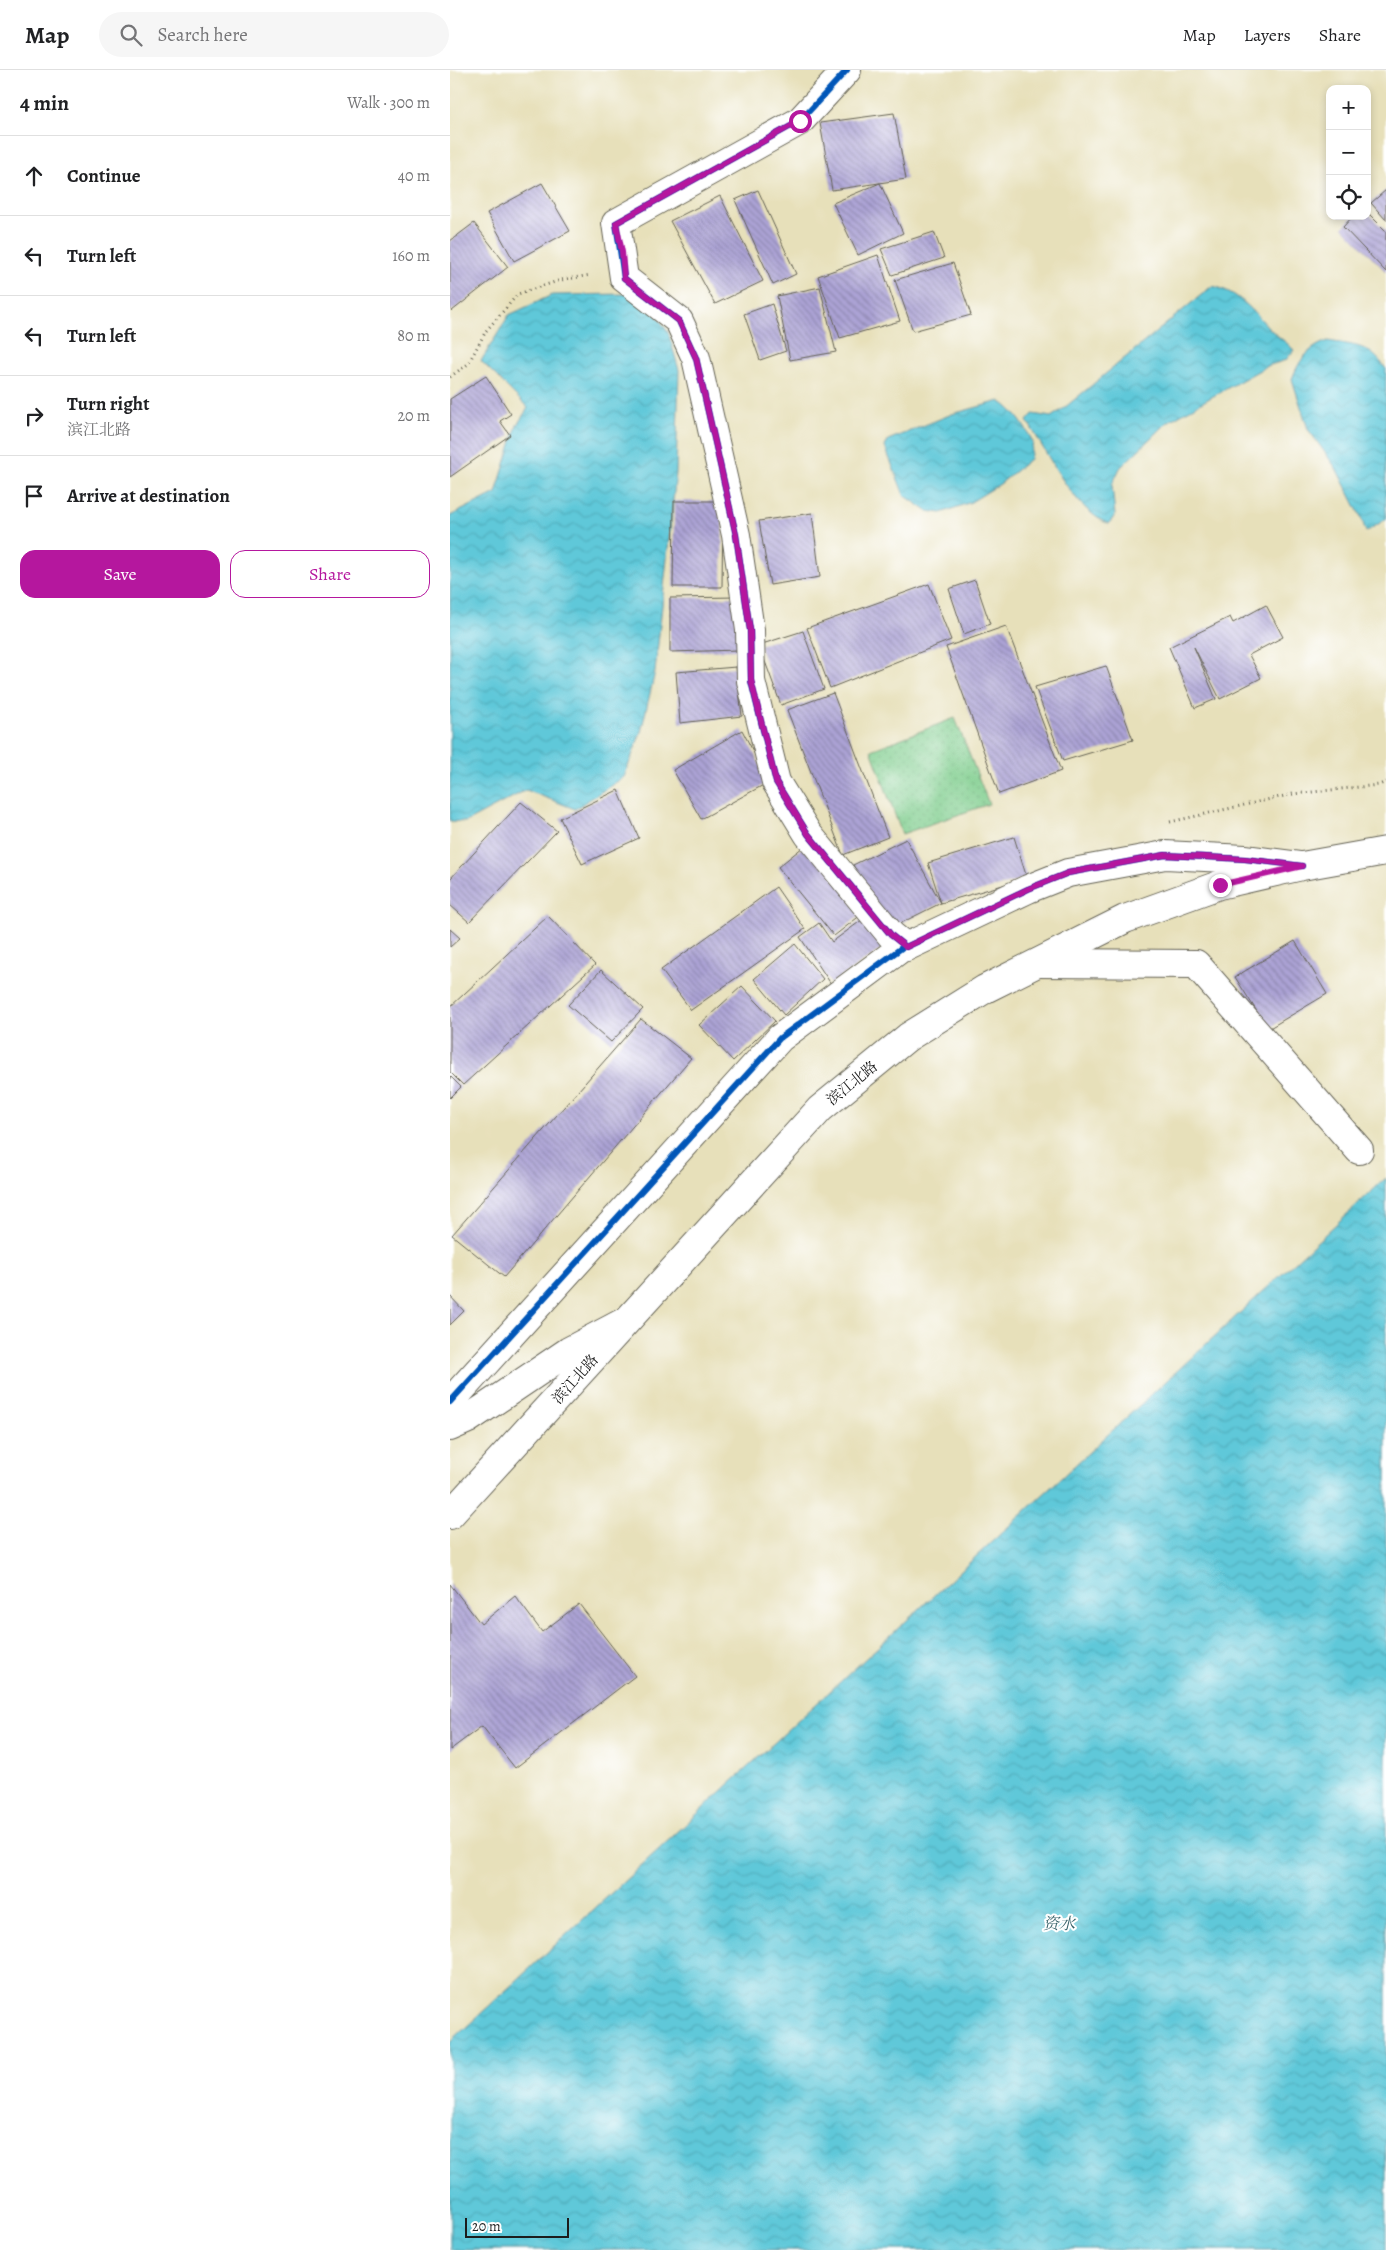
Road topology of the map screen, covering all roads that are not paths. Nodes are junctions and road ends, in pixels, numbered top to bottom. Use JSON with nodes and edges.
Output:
{"nodes":[{"id":1,"x":847,"y":70,"type":"edge"},
{"id":2,"x":1386,"y":851,"type":"edge"},
{"id":3,"x":1302,"y":866,"type":"junction"},
{"id":4,"x":904,"y":946,"type":"junction"},
{"id":5,"x":1038,"y":963,"type":"junction"},
{"id":6,"x":1359,"y":1150,"type":"dead end"},
{"id":7,"x":630,"y":1319,"type":"junction"},
{"id":8,"x":450,"y":1402,"type":"edge"},
{"id":9,"x":450,"y":1427,"type":"edge"},
{"id":10,"x":450,"y":1515,"type":"edge"}],
"edges":[{"from":1,"to":4,"type":"street"},
{"from":2,"to":3,"type":"street","name":"滨江北路"},
{"from":3,"to":4,"type":"street"},
{"from":3,"to":5,"type":"street","name":"滨江北路"},
{"from":4,"to":8,"type":"street"},
{"from":5,"to":6,"type":"street"},
{"from":5,"to":7,"type":"street","name":"滨江北路"},
{"from":7,"to":9,"type":"street"},
{"from":7,"to":10,"type":"street","name":"滨江北路"}]}
